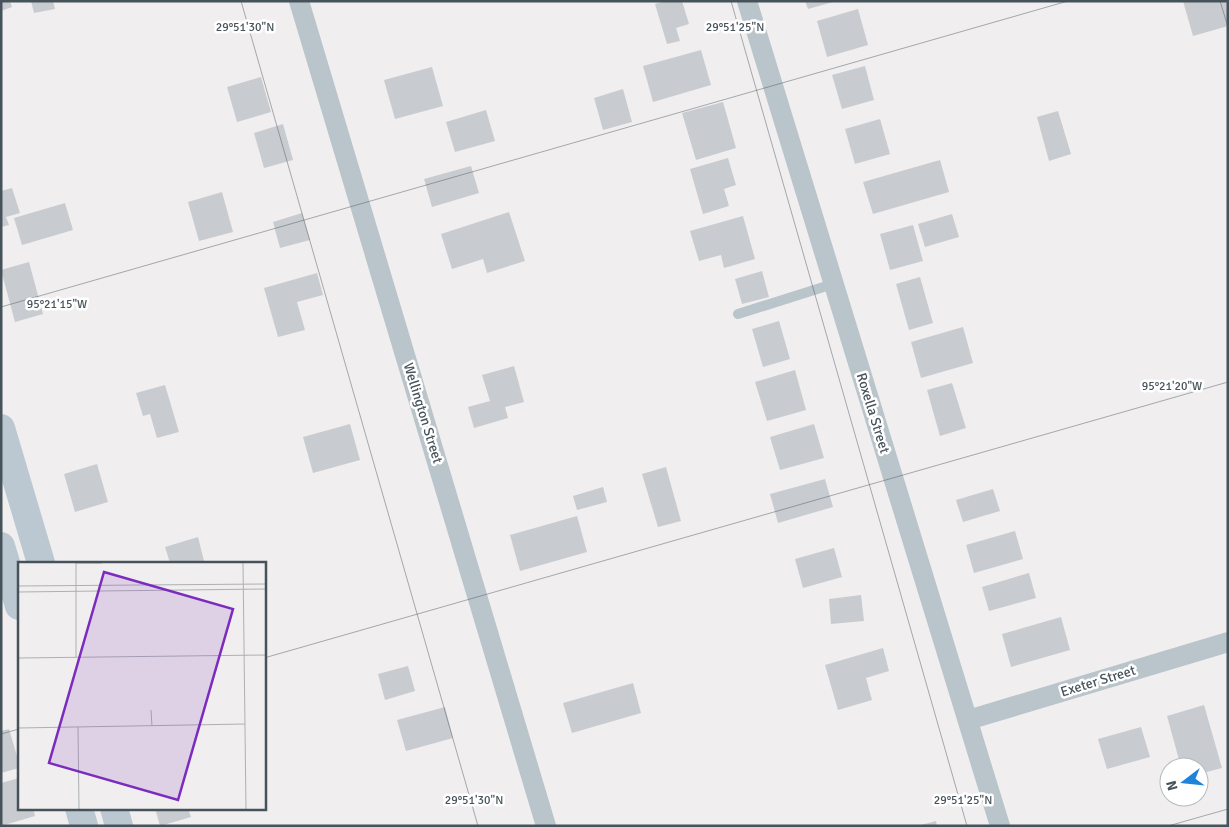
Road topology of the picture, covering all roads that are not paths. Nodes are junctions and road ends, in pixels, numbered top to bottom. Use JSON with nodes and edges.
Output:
{"nodes":[{"id":1,"x":299,"y":1,"type":"edge"},
{"id":2,"x":747,"y":1,"type":"edge"},
{"id":3,"x":834,"y":284,"type":"junction"},
{"id":4,"x":738,"y":314,"type":"dead end"},
{"id":5,"x":1,"y":428,"type":"edge"},
{"id":6,"x":30,"y":524,"type":"junction"},
{"id":7,"x":1,"y":532,"type":"edge"},
{"id":8,"x":1,"y":546,"type":"edge"},
{"id":9,"x":41,"y":562,"type":"edge"},
{"id":10,"x":18,"y":603,"type":"edge"},
{"id":11,"x":1228,"y":642,"type":"edge"},
{"id":12,"x":968,"y":720,"type":"junction"},
{"id":13,"x":80,"y":810,"type":"edge"},
{"id":14,"x":115,"y":810,"type":"edge"},
{"id":15,"x":84,"y":826,"type":"edge"},
{"id":16,"x":119,"y":826,"type":"edge"},
{"id":17,"x":546,"y":826,"type":"edge"},
{"id":18,"x":1000,"y":826,"type":"edge"}],
"edges":[{"from":1,"to":17,"type":"street","name":"Wellington Street"},
{"from":2,"to":3,"type":"street","name":"Roxella Street"},
{"from":3,"to":4,"type":"lane"},
{"from":3,"to":12,"type":"street","name":"Roxella Street"},
{"from":5,"to":6,"type":"main road"},
{"from":6,"to":7,"type":"main road"},
{"from":6,"to":9,"type":"main road"},
{"from":8,"to":10,"type":"main road"},
{"from":11,"to":12,"type":"street","name":"Exeter Street"},
{"from":12,"to":18,"type":"street","name":"Roxella Street"},
{"from":13,"to":15,"type":"main road"},
{"from":14,"to":16,"type":"main road"}]}
